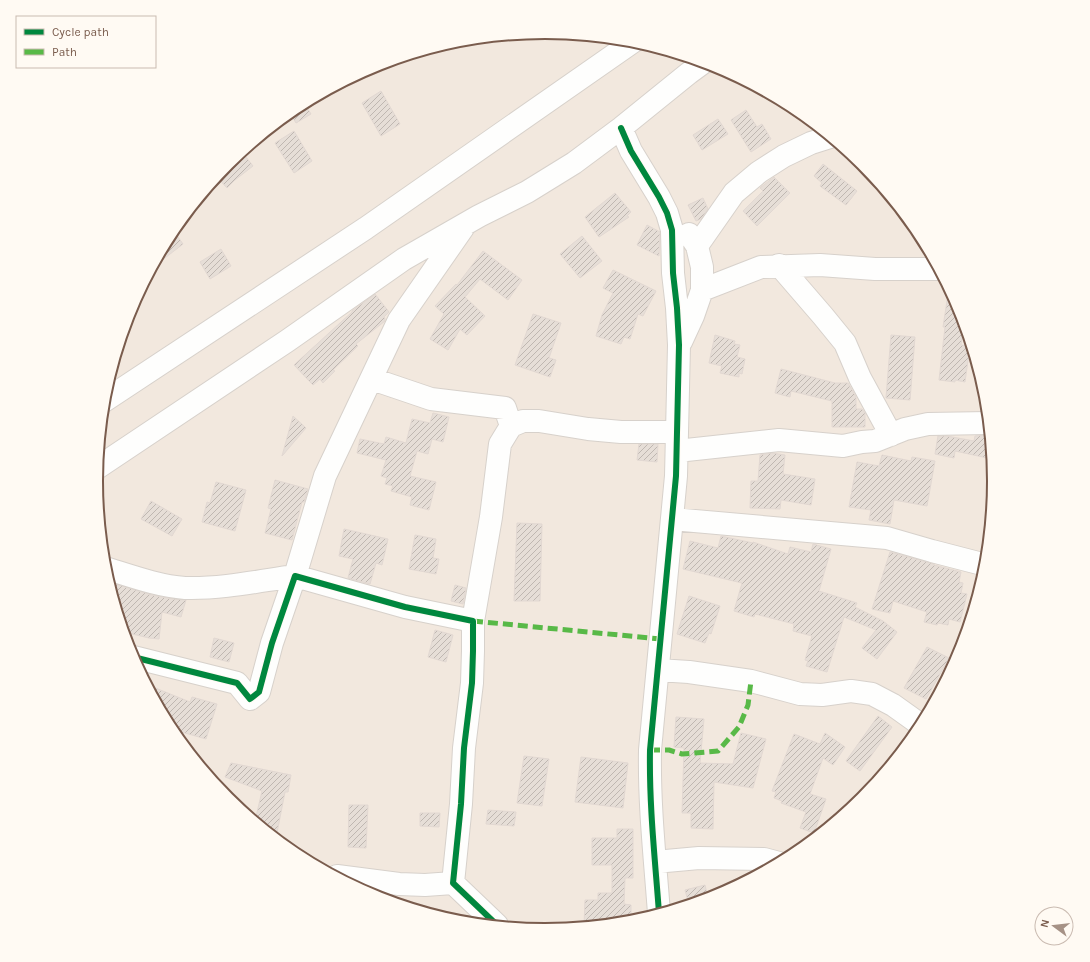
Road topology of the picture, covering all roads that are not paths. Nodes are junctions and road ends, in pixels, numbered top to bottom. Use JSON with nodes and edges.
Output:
{"nodes":[{"id":1,"x":626,"y":46,"type":"edge"},
{"id":2,"x":698,"y":66,"type":"edge"},
{"id":3,"x":621,"y":128,"type":"junction"},
{"id":4,"x":824,"y":139,"type":"edge"},
{"id":5,"x":667,"y":213,"type":"junction"},
{"id":6,"x":467,"y":223,"type":"junction"},
{"id":7,"x":697,"y":246,"type":"junction"},
{"id":8,"x":778,"y":265,"type":"junction"},
{"id":9,"x":932,"y":269,"type":"edge"},
{"id":10,"x":702,"y":290,"type":"junction"},
{"id":11,"x":679,"y":345,"type":"junction"},
{"id":12,"x":372,"y":379,"type":"junction"},
{"id":13,"x":111,"y":397,"type":"edge"},
{"id":14,"x":983,"y":423,"type":"edge"},
{"id":15,"x":511,"y":426,"type":"junction"},
{"id":16,"x":891,"y":435,"type":"junction"},
{"id":17,"x":677,"y":442,"type":"junction"},
{"id":18,"x":104,"y":464,"type":"edge"},
{"id":19,"x":672,"y":519,"type":"junction"},
{"id":20,"x":980,"y":563,"type":"edge"},
{"id":21,"x":112,"y":570,"type":"edge"},
{"id":22,"x":295,"y":576,"type":"junction"},
{"id":23,"x":473,"y":621,"type":"junction"},
{"id":24,"x":141,"y":659,"type":"edge"},
{"id":25,"x":658,"y":670,"type":"junction"},
{"id":26,"x":916,"y":722,"type":"edge"},
{"id":27,"x":771,"y":861,"type":"edge"},
{"id":28,"x":655,"y":862,"type":"junction"},
{"id":29,"x":352,"y":878,"type":"edge"},
{"id":30,"x":453,"y":883,"type":"junction"},
{"id":31,"x":659,"y":908,"type":"edge"},
{"id":32,"x":491,"y":919,"type":"edge"}],
"edges":[{"from":1,"to":13,"type":"street"},
{"from":2,"to":3,"type":"street"},
{"from":3,"to":5,"type":"street"},
{"from":3,"to":6,"type":"street"},
{"from":4,"to":7,"type":"street"},
{"from":5,"to":7,"type":"street"},
{"from":5,"to":11,"type":"street"},
{"from":6,"to":12,"type":"street"},
{"from":6,"to":18,"type":"street"},
{"from":7,"to":10,"type":"street"},
{"from":8,"to":9,"type":"street"},
{"from":8,"to":10,"type":"street"},
{"from":8,"to":16,"type":"street"},
{"from":10,"to":11,"type":"street"},
{"from":11,"to":17,"type":"street"},
{"from":12,"to":15,"type":"street"},
{"from":12,"to":22,"type":"street"},
{"from":14,"to":16,"type":"street"},
{"from":15,"to":17,"type":"street"},
{"from":15,"to":23,"type":"street"},
{"from":16,"to":17,"type":"street"},
{"from":17,"to":19,"type":"street"},
{"from":19,"to":20,"type":"street"},
{"from":19,"to":25,"type":"street"},
{"from":21,"to":22,"type":"street"},
{"from":22,"to":23,"type":"street"},
{"from":22,"to":24,"type":"street"},
{"from":23,"to":30,"type":"street"},
{"from":25,"to":26,"type":"street"},
{"from":25,"to":28,"type":"street"},
{"from":27,"to":28,"type":"street"},
{"from":28,"to":31,"type":"street"},
{"from":29,"to":30,"type":"street"},
{"from":30,"to":32,"type":"street"}]}
